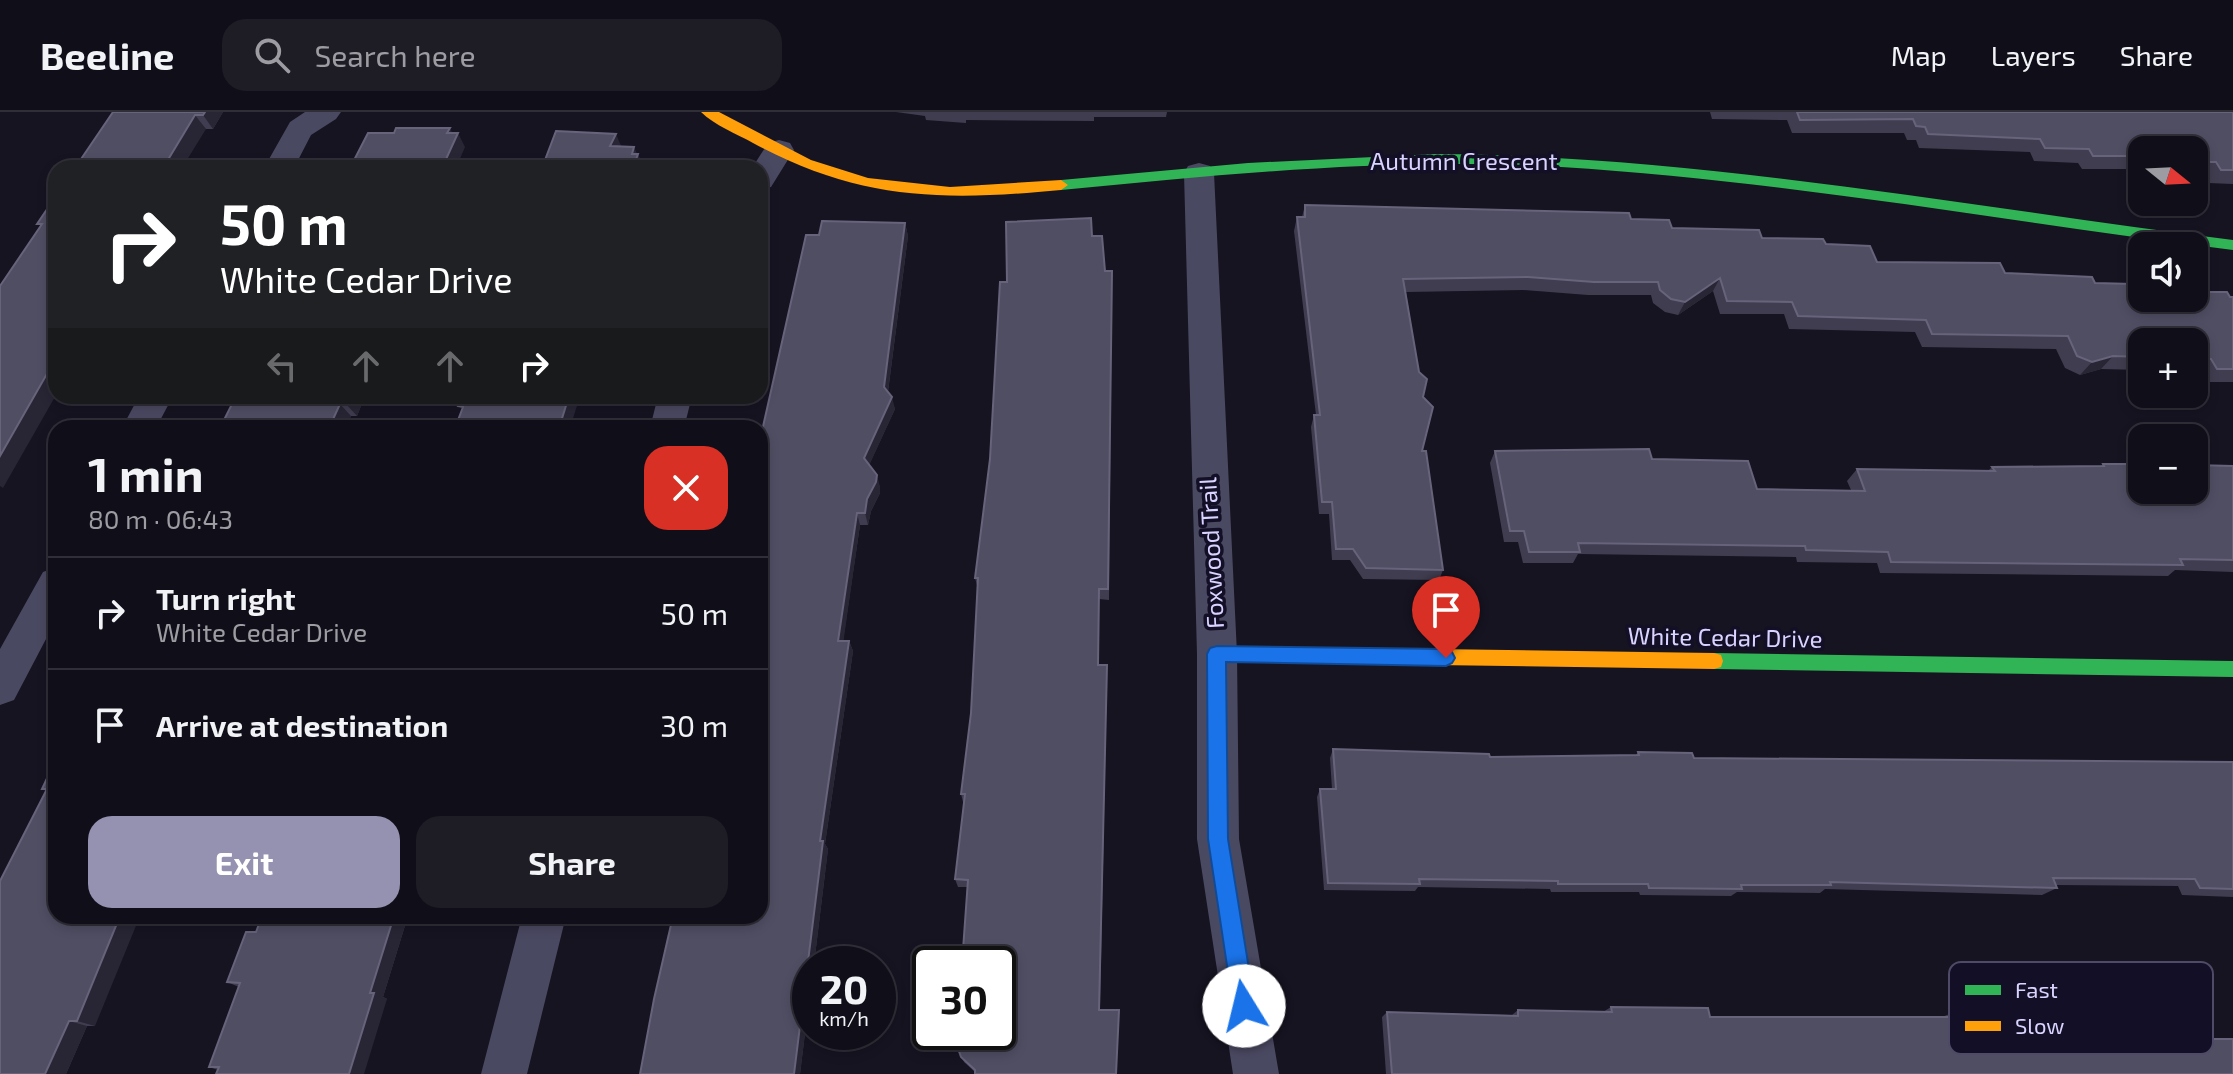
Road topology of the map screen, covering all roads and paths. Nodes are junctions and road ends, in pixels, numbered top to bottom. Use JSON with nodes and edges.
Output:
{"nodes":[{"id":1,"x":326,"y":112,"type":"edge"},
{"id":2,"x":708,"y":112,"type":"edge"},
{"id":3,"x":779,"y":150,"type":"junction"},
{"id":4,"x":283,"y":160,"type":"edge"},
{"id":5,"x":768,"y":167,"type":"edge"},
{"id":6,"x":1199,"y":173,"type":"junction"},
{"id":7,"x":2233,"y":245,"type":"edge"},
{"id":8,"x":48,"y":598,"type":"edge"},
{"id":9,"x":1217,"y":654,"type":"junction"},
{"id":10,"x":2233,"y":669,"type":"edge"},
{"id":11,"x":0,"y":687,"type":"edge"},
{"id":12,"x":542,"y":924,"type":"edge"},
{"id":13,"x":504,"y":1074,"type":"edge"},
{"id":14,"x":1256,"y":1074,"type":"edge"}],
"edges":[{"from":1,"to":4,"type":"street"},
{"from":2,"to":3,"type":"street","name":"Autumn Crescent"},
{"from":3,"to":5,"type":"street"},
{"from":3,"to":6,"type":"street","name":"Autumn Crescent"},
{"from":6,"to":7,"type":"street","name":"Autumn Crescent"},
{"from":6,"to":9,"type":"street","name":"Foxwood Trail"},
{"from":8,"to":11,"type":"street"},
{"from":9,"to":10,"type":"street","name":"White Cedar Drive"},
{"from":9,"to":14,"type":"street","name":"Foxwood Trail"},
{"from":12,"to":13,"type":"street"}]}
